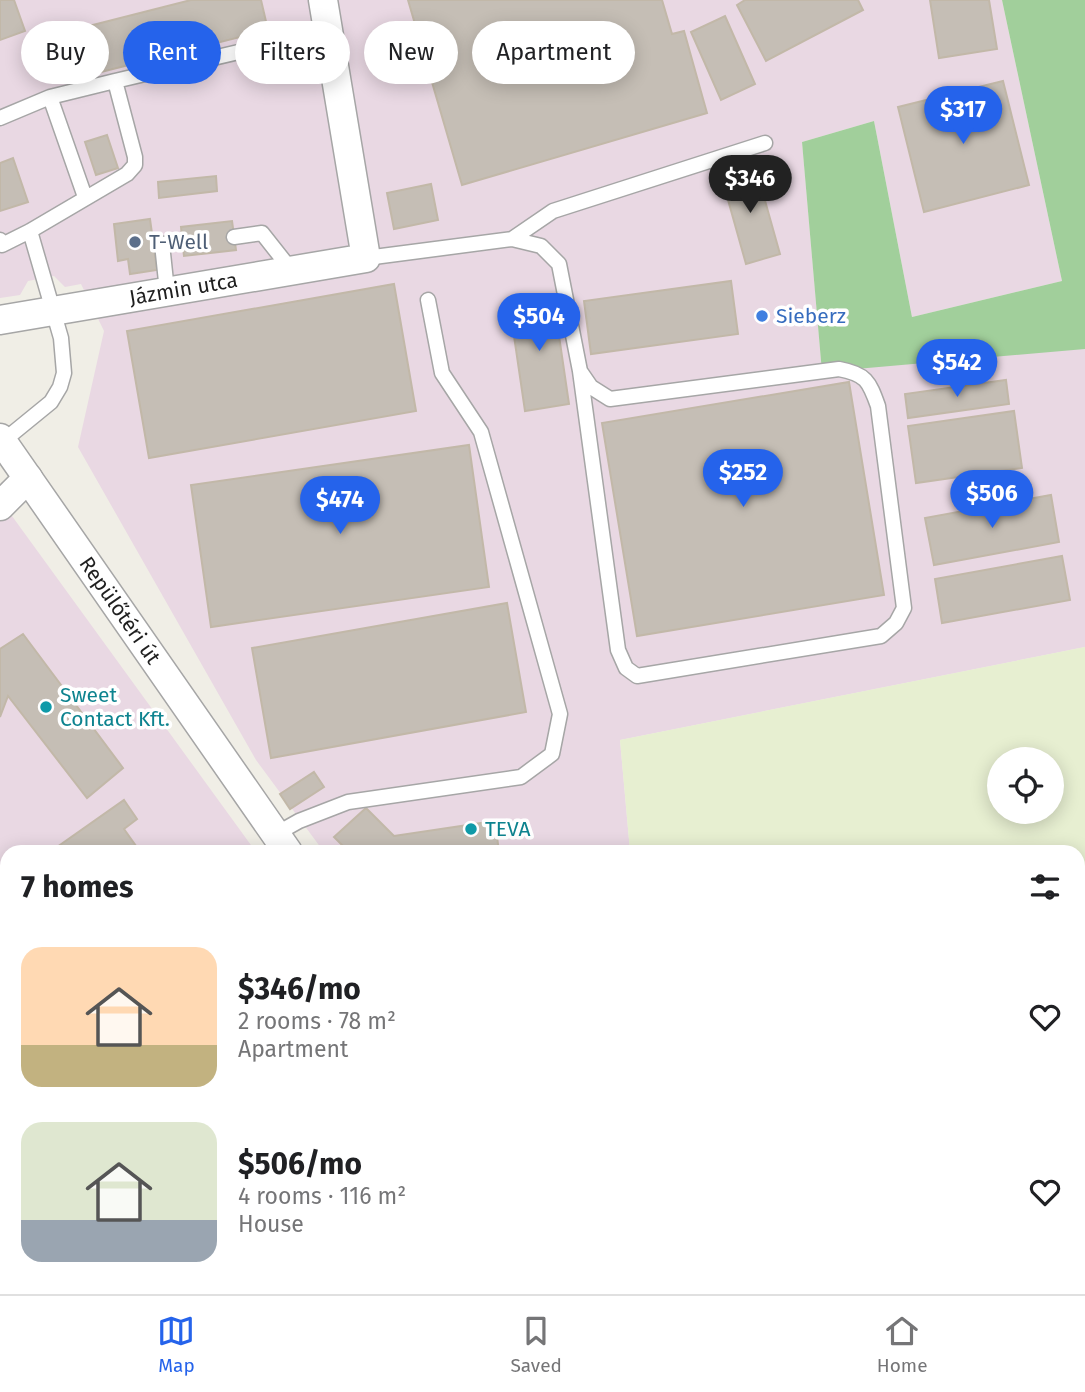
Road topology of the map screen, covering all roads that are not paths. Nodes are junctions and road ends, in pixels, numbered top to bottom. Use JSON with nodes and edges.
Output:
{"nodes":[{"id":1,"x":323,"y":0,"type":"edge"},
{"id":2,"x":326,"y":21,"type":"edge"},
{"id":3,"x":235,"y":52,"type":"edge"},
{"id":4,"x":115,"y":80,"type":"junction"},
{"id":5,"x":337,"y":84,"type":"edge"},
{"id":6,"x":50,"y":97,"type":"junction"},
{"id":7,"x":0,"y":117,"type":"edge"},
{"id":8,"x":765,"y":144,"type":"dead end"},
{"id":9,"x":85,"y":197,"type":"junction"},
{"id":10,"x":30,"y":231,"type":"junction"},
{"id":11,"x":234,"y":237,"type":"dead end"},
{"id":12,"x":512,"y":239,"type":"junction"},
{"id":13,"x":0,"y":240,"type":"edge"},
{"id":14,"x":183,"y":242,"type":"dead end"},
{"id":15,"x":366,"y":258,"type":"junction"},
{"id":16,"x":292,"y":271,"type":"junction"},
{"id":17,"x":167,"y":291,"type":"junction"},
{"id":18,"x":428,"y":300,"type":"dead end"},
{"id":19,"x":53,"y":311,"type":"junction"},
{"id":20,"x":0,"y":320,"type":"edge"},
{"id":21,"x":580,"y":371,"type":"junction"},
{"id":22,"x":1,"y":440,"type":"edge"},
{"id":23,"x":28,"y":478,"type":"junction"},
{"id":24,"x":0,"y":506,"type":"edge"},
{"id":25,"x":279,"y":845,"type":"edge"},
{"id":26,"x":281,"y":845,"type":"edge"}],
"edges":[{"from":1,"to":2,"type":"street"},
{"from":3,"to":4,"type":"lane"},
{"from":4,"to":6,"type":"lane"},
{"from":4,"to":9,"type":"lane"},
{"from":5,"to":15,"type":"street"},
{"from":6,"to":7,"type":"lane"},
{"from":6,"to":9,"type":"lane"},
{"from":8,"to":12,"type":"lane"},
{"from":9,"to":10,"type":"lane"},
{"from":10,"to":13,"type":"lane"},
{"from":10,"to":19,"type":"lane"},
{"from":11,"to":16,"type":"lane"},
{"from":12,"to":15,"type":"lane"},
{"from":12,"to":21,"type":"lane"},
{"from":14,"to":17,"type":"lane"},
{"from":15,"to":16,"type":"street","name":"Jázmin utca"},
{"from":16,"to":17,"type":"street","name":"Jázmin utca"},
{"from":17,"to":19,"type":"street","name":"Jázmin utca"},
{"from":18,"to":26,"type":"lane"},
{"from":19,"to":20,"type":"street","name":"Jázmin utca"},
{"from":19,"to":22,"type":"lane"},
{"from":21,"to":21,"type":"lane"},
{"from":22,"to":23,"type":"street","name":"Repülőtéri út"},
{"from":23,"to":24,"type":"street"},
{"from":23,"to":25,"type":"street","name":"Repülőtéri út"}]}
